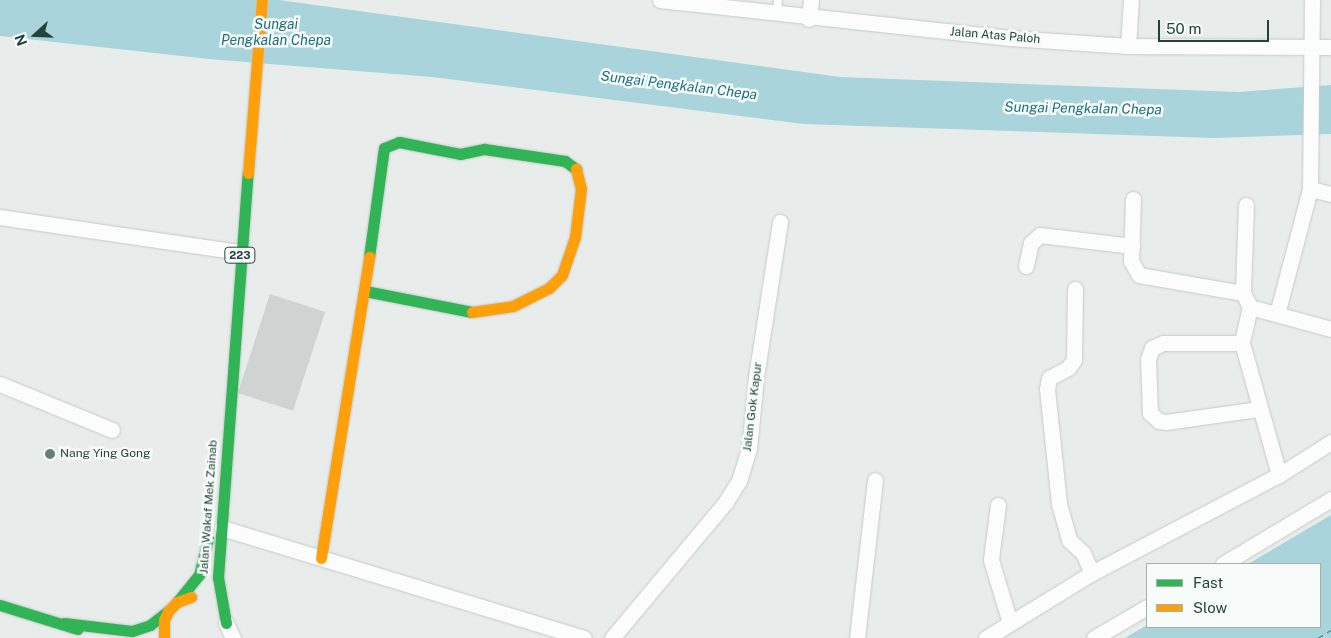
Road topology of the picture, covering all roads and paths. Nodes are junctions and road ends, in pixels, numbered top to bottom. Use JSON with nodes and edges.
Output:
{"nodes":[{"id":1,"x":262,"y":0,"type":"edge"},
{"id":2,"x":660,"y":0,"type":"edge"},
{"id":3,"x":811,"y":0,"type":"edge"},
{"id":4,"x":1131,"y":0,"type":"edge"},
{"id":5,"x":1312,"y":0,"type":"edge"},
{"id":6,"x":761,"y":6,"type":"edge"},
{"id":7,"x":778,"y":7,"type":"edge"},
{"id":8,"x":809,"y":18,"type":"junction"},
{"id":9,"x":1128,"y":46,"type":"junction"},
{"id":10,"x":1313,"y":47,"type":"junction"},
{"id":11,"x":1331,"y":47,"type":"edge"},
{"id":12,"x":1310,"y":189,"type":"junction"},
{"id":13,"x":1331,"y":194,"type":"edge"},
{"id":14,"x":1133,"y":199,"type":"dead end"},
{"id":15,"x":1246,"y":205,"type":"dead end"},
{"id":16,"x":0,"y":217,"type":"edge"},
{"id":17,"x":780,"y":222,"type":"dead end"},
{"id":18,"x":1132,"y":246,"type":"junction"},
{"id":19,"x":241,"y":252,"type":"junction"},
{"id":20,"x":1026,"y":266,"type":"dead end"},
{"id":21,"x":1075,"y":289,"type":"dead end"},
{"id":22,"x":365,"y":291,"type":"junction"},
{"id":23,"x":1247,"y":300,"type":"junction"},
{"id":24,"x":1277,"y":314,"type":"junction"},
{"id":25,"x":1331,"y":329,"type":"edge"},
{"id":26,"x":1242,"y":343,"type":"junction"},
{"id":27,"x":0,"y":384,"type":"edge"},
{"id":28,"x":229,"y":393,"type":"junction"},
{"id":29,"x":1259,"y":409,"type":"junction"},
{"id":30,"x":112,"y":430,"type":"dead end"},
{"id":31,"x":1331,"y":442,"type":"edge"},
{"id":32,"x":1279,"y":475,"type":"junction"},
{"id":33,"x":875,"y":480,"type":"dead end"},
{"id":34,"x":1331,"y":500,"type":"edge"},
{"id":35,"x":998,"y":505,"type":"dead end"},
{"id":36,"x":222,"y":528,"type":"junction"},
{"id":37,"x":321,"y":558,"type":"junction"},
{"id":38,"x":1224,"y":563,"type":"edge"},
{"id":39,"x":1092,"y":573,"type":"junction"},
{"id":40,"x":177,"y":602,"type":"junction"},
{"id":41,"x":0,"y":605,"type":"edge"},
{"id":42,"x":1146,"y":608,"type":"edge"},
{"id":43,"x":168,"y":611,"type":"junction"},
{"id":44,"x":64,"y":623,"type":"junction"},
{"id":45,"x":226,"y":623,"type":"junction"},
{"id":46,"x":1010,"y":623,"type":"junction"},
{"id":47,"x":98,"y":638,"type":"edge"},
{"id":48,"x":164,"y":638,"type":"edge"},
{"id":49,"x":225,"y":638,"type":"edge"},
{"id":50,"x":233,"y":638,"type":"edge"},
{"id":51,"x":584,"y":638,"type":"edge"},
{"id":52,"x":612,"y":638,"type":"edge"},
{"id":53,"x":857,"y":638,"type":"edge"},
{"id":54,"x":986,"y":638,"type":"edge"},
{"id":55,"x":1094,"y":638,"type":"edge"}],
"edges":[{"from":1,"to":19,"type":"main road","name":"Jalan Wakaf Mek Zainab","number":"223"},
{"from":2,"to":6,"type":"street","name":"Jalan Atas Paloh"},
{"from":3,"to":8,"type":"street"},
{"from":4,"to":9,"type":"street"},
{"from":5,"to":10,"type":"street"},
{"from":6,"to":7,"type":"street","name":"Jalan Atas Paloh"},
{"from":7,"to":8,"type":"street","name":"Jalan Atas Paloh"},
{"from":8,"to":9,"type":"street","name":"Jalan Atas Paloh"},
{"from":9,"to":10,"type":"street","name":"Jalan Atas Paloh"},
{"from":10,"to":11,"type":"street","name":"Jalan Atas Paloh"},
{"from":10,"to":12,"type":"street"},
{"from":12,"to":13,"type":"street"},
{"from":12,"to":24,"type":"street"},
{"from":14,"to":18,"type":"street"},
{"from":15,"to":23,"type":"street"},
{"from":16,"to":19,"type":"street"},
{"from":17,"to":52,"type":"street","name":"Jalan Gok Kapur"},
{"from":18,"to":20,"type":"street"},
{"from":18,"to":23,"type":"street"},
{"from":19,"to":28,"type":"main road","name":"Jalan Wakaf Mek Zainab","number":"223"},
{"from":21,"to":39,"type":"street"},
{"from":22,"to":22,"type":"main road"},
{"from":22,"to":37,"type":"main road"},
{"from":23,"to":24,"type":"street"},
{"from":23,"to":26,"type":"street"},
{"from":24,"to":25,"type":"street"},
{"from":26,"to":29,"type":"street"},
{"from":26,"to":29,"type":"street"},
{"from":27,"to":30,"type":"street"},
{"from":28,"to":36,"type":"main road","name":"Jalan Wakaf Mek Zainab","number":"223"},
{"from":28,"to":40,"type":"main road","name":"Jalan Wakaf Mek Zainab","number":"223"},
{"from":29,"to":32,"type":"street"},
{"from":31,"to":32,"type":"street"},
{"from":32,"to":39,"type":"street"},
{"from":33,"to":53,"type":"street"},
{"from":34,"to":38,"type":"street"},
{"from":35,"to":46,"type":"street"},
{"from":36,"to":37,"type":"street"},
{"from":36,"to":45,"type":"main road","name":"Jalan Wakaf Mek Zainab","number":"223"},
{"from":37,"to":51,"type":"street"},
{"from":39,"to":46,"type":"street"},
{"from":40,"to":43,"type":"main road","number":"223"},
{"from":40,"to":45,"type":"main road"},
{"from":41,"to":44,"type":"main road","number":"223"},
{"from":42,"to":55,"type":"street"},
{"from":43,"to":44,"type":"main road","number":"223"},
{"from":43,"to":48,"type":"main road"},
{"from":44,"to":47,"type":"main road","number":"223"},
{"from":45,"to":49,"type":"main road","number":"223"},
{"from":45,"to":50,"type":"street"},
{"from":46,"to":54,"type":"street"}]}
